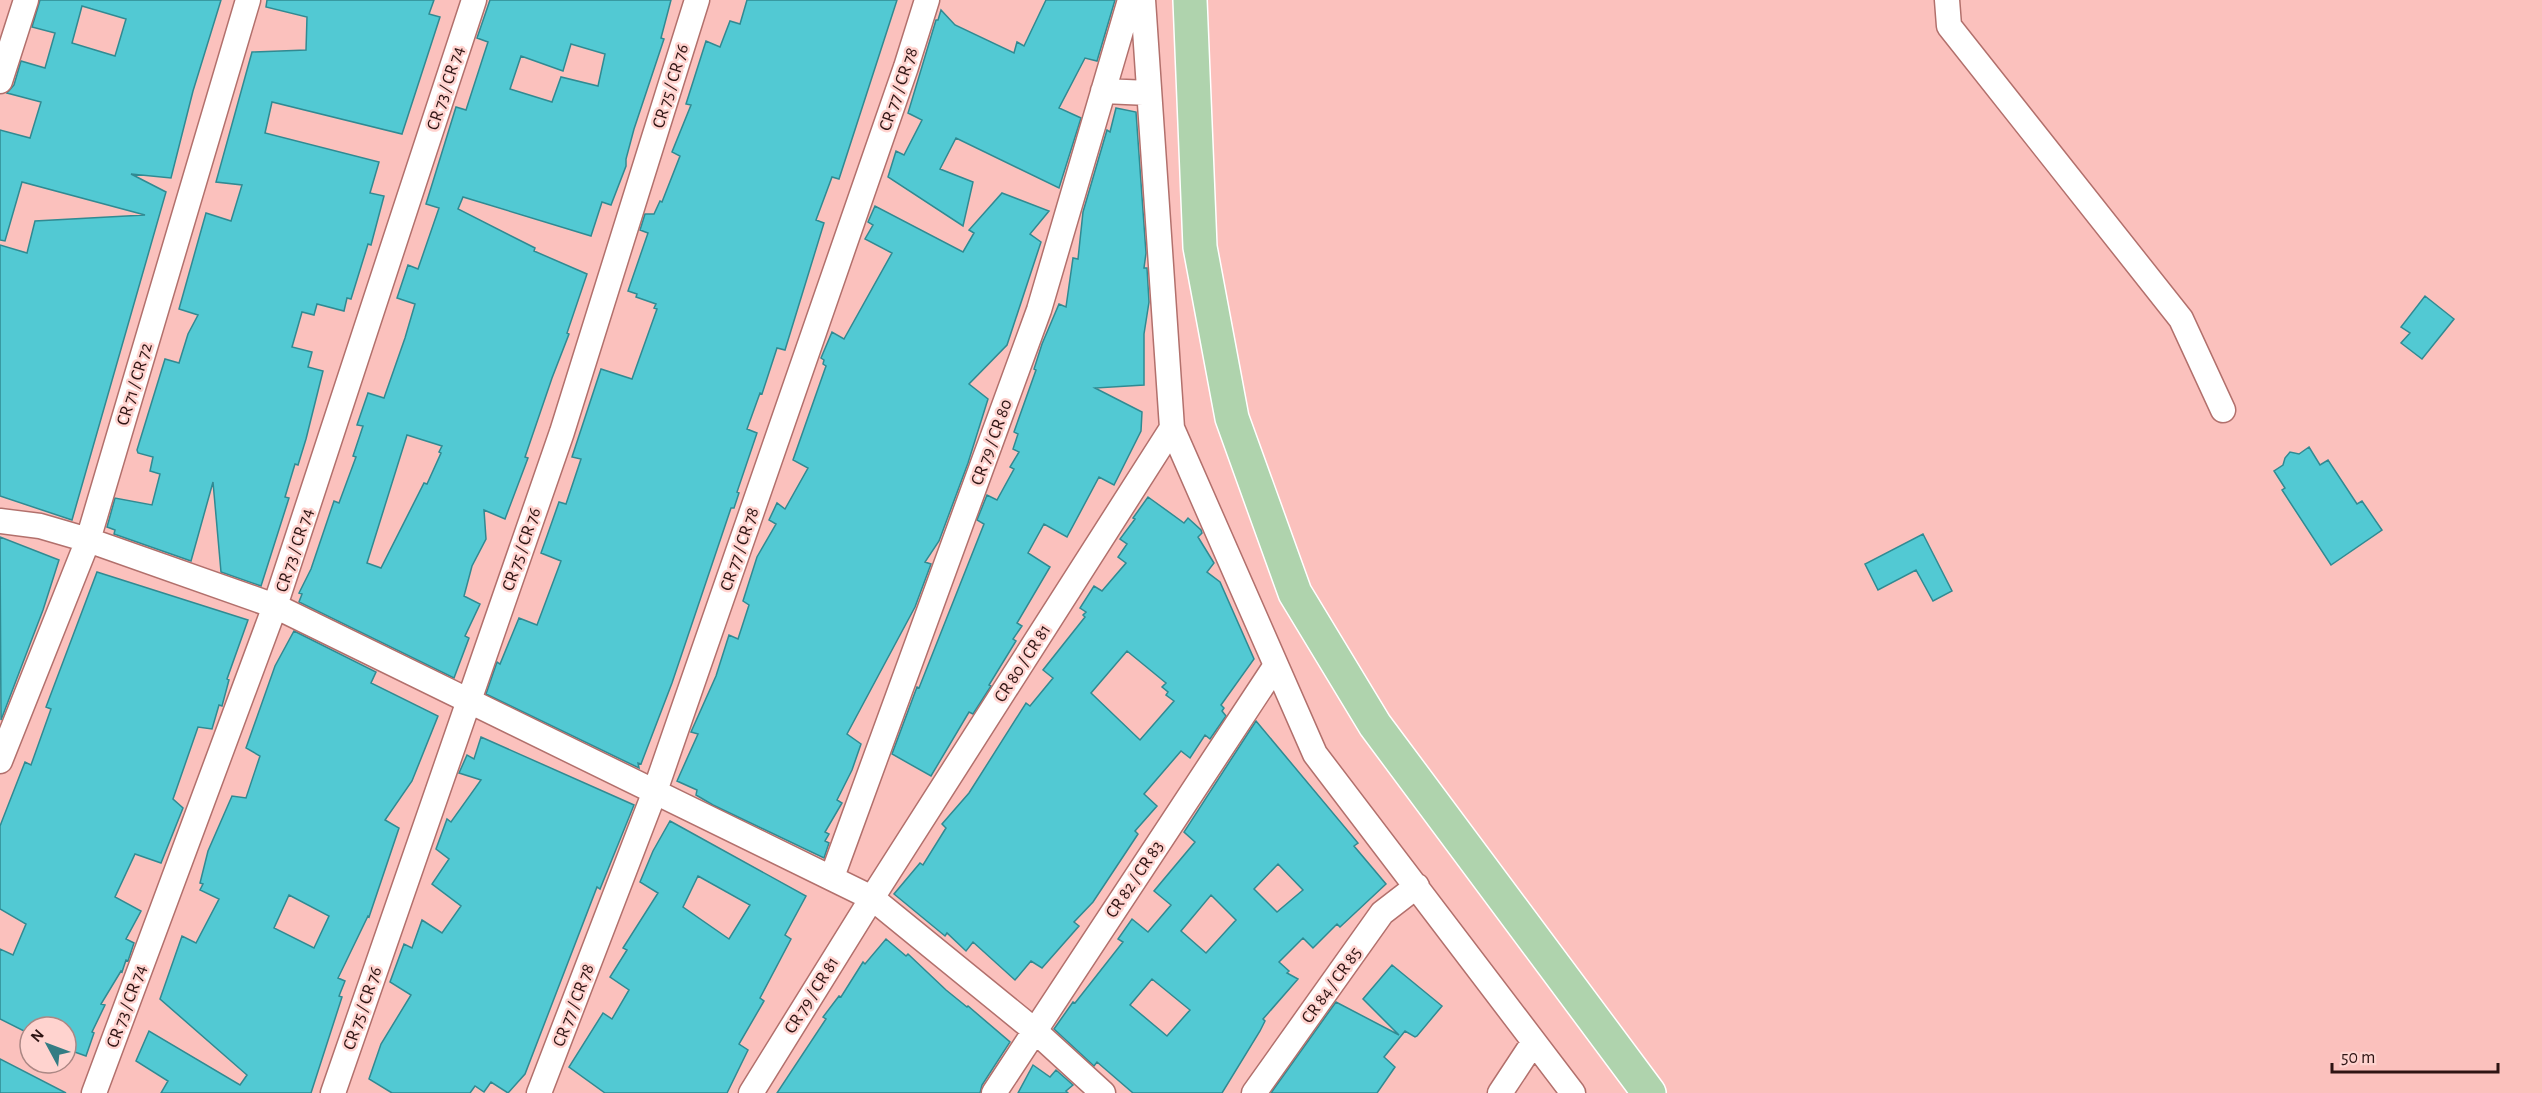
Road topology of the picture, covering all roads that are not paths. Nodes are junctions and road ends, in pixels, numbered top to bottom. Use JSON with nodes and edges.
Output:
{"nodes":[{"id":1,"x":26,"y":0,"type":"edge"},
{"id":2,"x":248,"y":0,"type":"edge"},
{"id":3,"x":474,"y":0,"type":"edge"},
{"id":4,"x":697,"y":0,"type":"edge"},
{"id":5,"x":927,"y":0,"type":"edge"},
{"id":6,"x":1130,"y":0,"type":"edge"},
{"id":7,"x":1143,"y":0,"type":"edge"},
{"id":8,"x":1190,"y":0,"type":"edge"},
{"id":9,"x":1947,"y":0,"type":"edge"},
{"id":10,"x":0,"y":81,"type":"edge"},
{"id":11,"x":1103,"y":91,"type":"junction"},
{"id":12,"x":1149,"y":93,"type":"junction"},
{"id":13,"x":2223,"y":410,"type":"dead end"},
{"id":14,"x":1172,"y":428,"type":"junction"},
{"id":15,"x":0,"y":521,"type":"edge"},
{"id":16,"x":87,"y":540,"type":"junction"},
{"id":17,"x":275,"y":606,"type":"junction"},
{"id":18,"x":1276,"y":665,"type":"junction"},
{"id":19,"x":467,"y":702,"type":"junction"},
{"id":20,"x":0,"y":761,"type":"edge"},
{"id":21,"x":656,"y":791,"type":"junction"},
{"id":22,"x":832,"y":877,"type":"junction"},
{"id":23,"x":1417,"y":886,"type":"junction"},
{"id":24,"x":872,"y":898,"type":"junction"},
{"id":25,"x":1034,"y":1030,"type":"junction"},
{"id":26,"x":1533,"y":1043,"type":"junction"},
{"id":27,"x":94,"y":1093,"type":"edge"},
{"id":28,"x":333,"y":1093,"type":"edge"},
{"id":29,"x":539,"y":1093,"type":"edge"},
{"id":30,"x":751,"y":1093,"type":"edge"},
{"id":31,"x":994,"y":1093,"type":"edge"},
{"id":32,"x":1103,"y":1093,"type":"edge"},
{"id":33,"x":1254,"y":1093,"type":"edge"},
{"id":34,"x":1500,"y":1093,"type":"edge"},
{"id":35,"x":1573,"y":1093,"type":"edge"},
{"id":36,"x":1649,"y":1093,"type":"edge"}],
"edges":[{"from":1,"to":10,"type":"street"},
{"from":2,"to":16,"type":"street","name":"CR 71 / CR 72"},
{"from":3,"to":17,"type":"street","name":"CR 73 / CR 74"},
{"from":4,"to":19,"type":"street","name":"CR 75 / CR 76"},
{"from":5,"to":21,"type":"street","name":"CR 77 / CR 78"},
{"from":6,"to":11,"type":"street","name":"CR 79 / CR 80"},
{"from":7,"to":12,"type":"street"},
{"from":8,"to":36,"type":"main road"},
{"from":9,"to":13,"type":"street"},
{"from":11,"to":12,"type":"street"},
{"from":11,"to":22,"type":"street","name":"CR 79 / CR 80"},
{"from":12,"to":14,"type":"street"},
{"from":14,"to":18,"type":"street"},
{"from":14,"to":24,"type":"street","name":"CR 80 / CR 81"},
{"from":15,"to":16,"type":"street"},
{"from":16,"to":17,"type":"street"},
{"from":16,"to":20,"type":"street","name":"CR 71 / CR 72"},
{"from":17,"to":19,"type":"street"},
{"from":17,"to":27,"type":"street","name":"CR 73 / CR 74"},
{"from":18,"to":23,"type":"street"},
{"from":18,"to":25,"type":"street","name":"CR 82 / CR 83"},
{"from":19,"to":21,"type":"street"},
{"from":19,"to":28,"type":"street","name":"CR 75 / CR 76"},
{"from":21,"to":22,"type":"street"},
{"from":21,"to":29,"type":"street","name":"CR 77 / CR 78"},
{"from":22,"to":24,"type":"street"},
{"from":23,"to":26,"type":"street"},
{"from":23,"to":33,"type":"street","name":"CR 84 / CR 85"},
{"from":24,"to":25,"type":"street"},
{"from":24,"to":30,"type":"street","name":"CR 79 / CR 81"},
{"from":25,"to":31,"type":"street","name":"CR 82 / CR 83"},
{"from":25,"to":32,"type":"street"},
{"from":26,"to":34,"type":"street"},
{"from":26,"to":35,"type":"street"}]}
